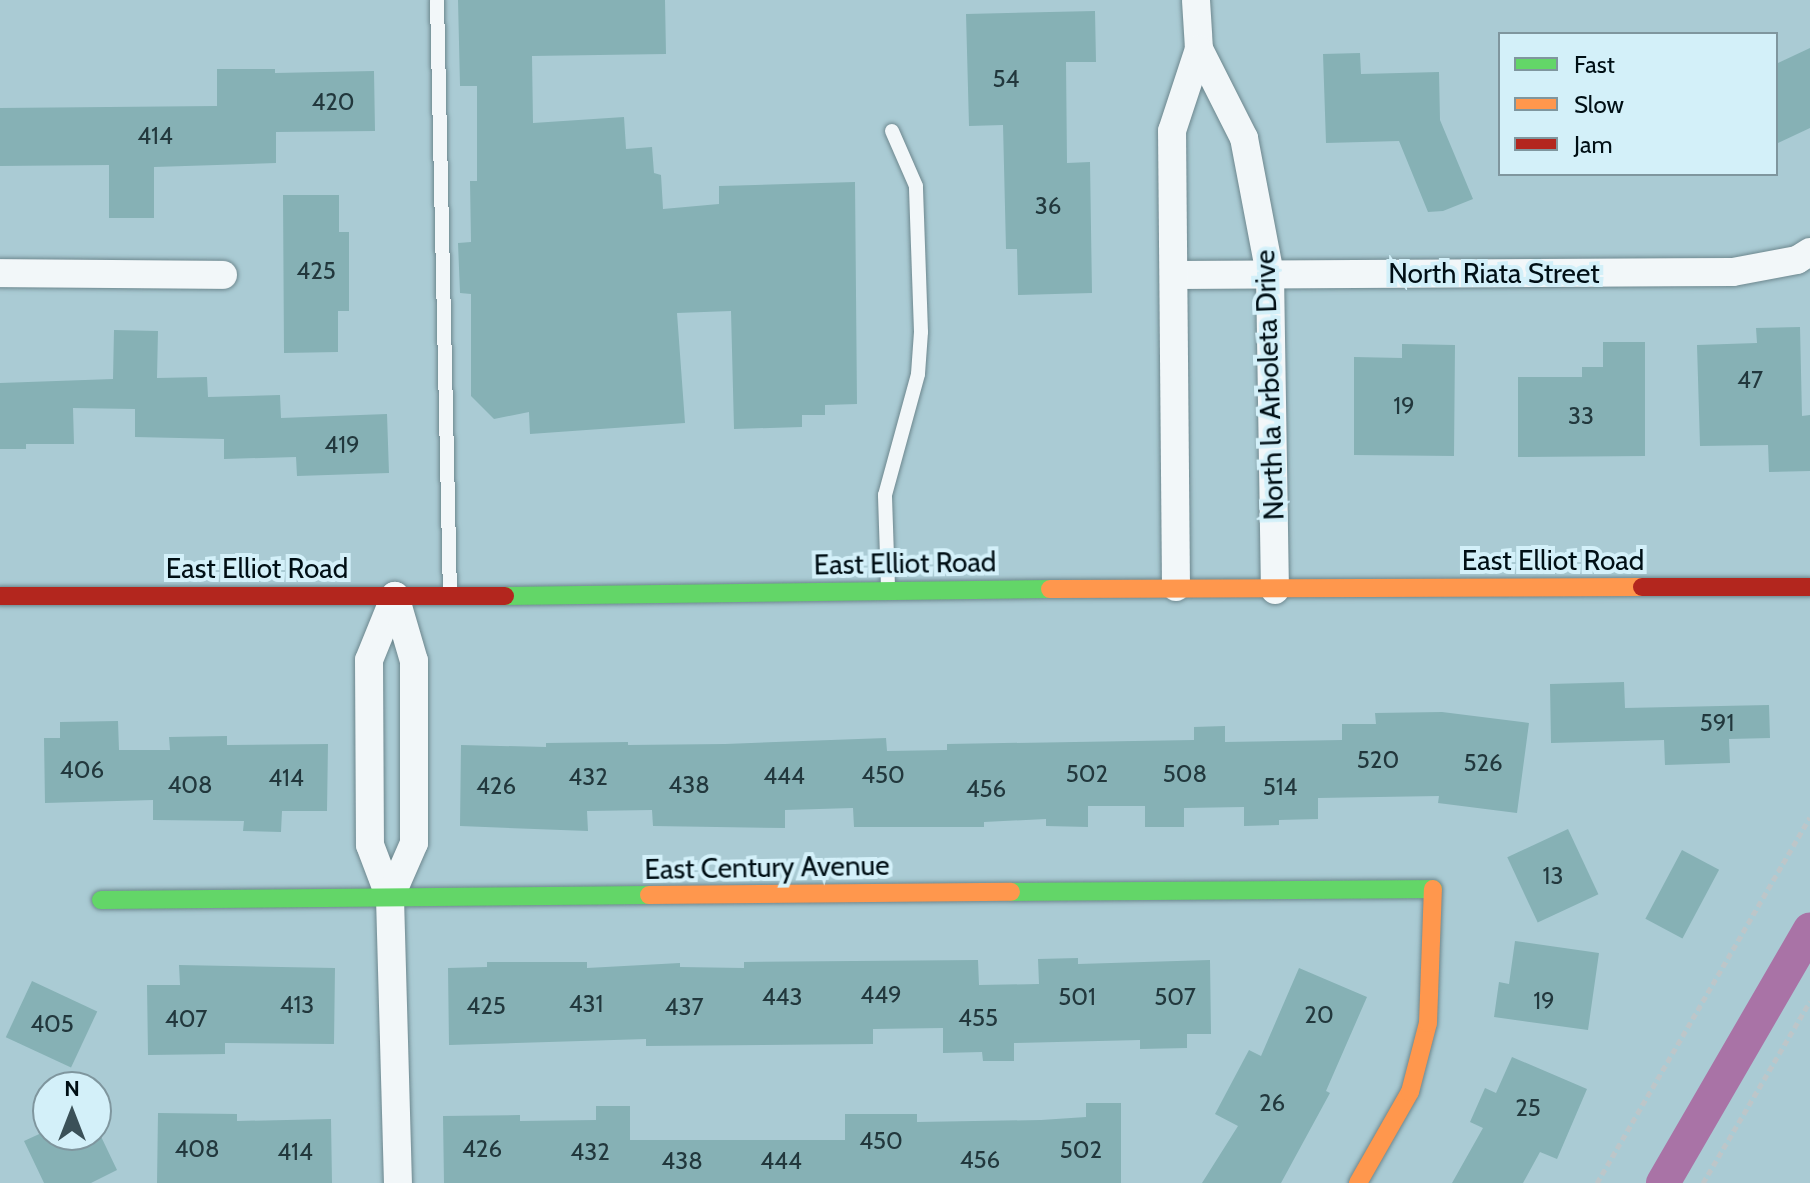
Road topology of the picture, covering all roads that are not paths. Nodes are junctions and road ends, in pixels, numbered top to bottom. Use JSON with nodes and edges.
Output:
{"nodes":[{"id":1,"x":437,"y":0,"type":"edge"},
{"id":2,"x":1196,"y":0,"type":"edge"},
{"id":3,"x":1199,"y":49,"type":"junction"},
{"id":4,"x":892,"y":131,"type":"dead end"},
{"id":5,"x":1810,"y":252,"type":"edge"},
{"id":6,"x":0,"y":273,"type":"edge"},
{"id":7,"x":1270,"y":274,"type":"junction"},
{"id":8,"x":223,"y":275,"type":"dead end"},
{"id":9,"x":1175,"y":275,"type":"junction"},
{"id":10,"x":1176,"y":587,"type":"junction"},
{"id":11,"x":1810,"y":587,"type":"edge"},
{"id":12,"x":1275,"y":590,"type":"junction"},
{"id":13,"x":888,"y":591,"type":"junction"},
{"id":14,"x":0,"y":596,"type":"edge"},
{"id":15,"x":395,"y":596,"type":"junction"},
{"id":16,"x":450,"y":597,"type":"junction"},
{"id":17,"x":390,"y":898,"type":"junction"},
{"id":18,"x":101,"y":900,"type":"dead end"},
{"id":19,"x":398,"y":1183,"type":"edge"},
{"id":20,"x":1358,"y":1183,"type":"edge"}],
"edges":[{"from":1,"to":16,"type":"lane"},
{"from":2,"to":3,"type":"street","name":"North la Arboleta Drive"},
{"from":3,"to":7,"type":"street","name":"North la Arboleta Drive"},
{"from":3,"to":9,"type":"street","name":"North la Arboleta Drive"},
{"from":4,"to":13,"type":"lane"},
{"from":5,"to":7,"type":"street","name":"North Riata Street"},
{"from":6,"to":8,"type":"street"},
{"from":7,"to":9,"type":"street","name":"North Riata Street"},
{"from":7,"to":12,"type":"street","name":"North la Arboleta Drive"},
{"from":9,"to":10,"type":"street","name":"North la Arboleta Drive"},
{"from":10,"to":12,"type":"main road","name":"East Elliot Road"},
{"from":10,"to":13,"type":"main road","name":"East Elliot Road"},
{"from":11,"to":12,"type":"main road","name":"East Elliot Road"},
{"from":13,"to":16,"type":"main road","name":"East Elliot Road"},
{"from":14,"to":15,"type":"main road","name":"East Elliot Road"},
{"from":15,"to":16,"type":"main road","name":"East Elliot Road"},
{"from":15,"to":17,"type":"street"},
{"from":15,"to":17,"type":"street"},
{"from":17,"to":18,"type":"main road","name":"East Century Avenue"},
{"from":17,"to":19,"type":"street"},
{"from":17,"to":20,"type":"main road","name":"East Century Avenue"}]}
